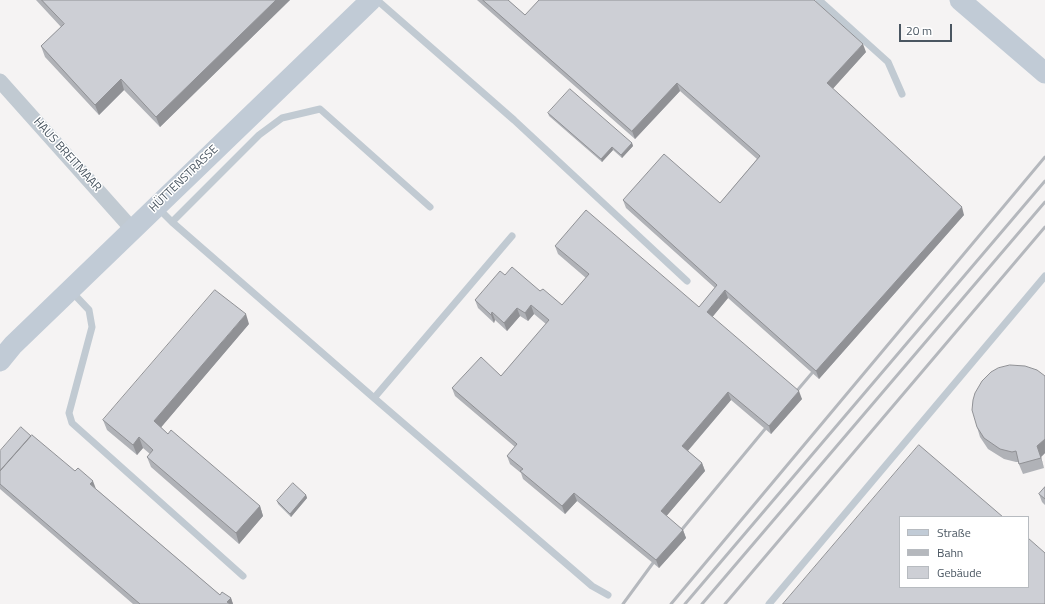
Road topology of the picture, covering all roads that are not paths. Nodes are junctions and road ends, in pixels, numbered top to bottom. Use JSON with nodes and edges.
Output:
{"nodes":[{"id":1,"x":371,"y":0,"type":"edge"},
{"id":2,"x":377,"y":0,"type":"edge"},
{"id":3,"x":820,"y":0,"type":"edge"},
{"id":4,"x":960,"y":0,"type":"edge"},
{"id":5,"x":1045,"y":74,"type":"edge"},
{"id":6,"x":0,"y":81,"type":"edge"},
{"id":7,"x":902,"y":94,"type":"dead end"},
{"id":8,"x":156,"y":206,"type":"junction"},
{"id":9,"x":430,"y":207,"type":"dead end"},
{"id":10,"x":172,"y":222,"type":"junction"},
{"id":11,"x":133,"y":230,"type":"junction"},
{"id":12,"x":512,"y":236,"type":"dead end"},
{"id":13,"x":1045,"y":276,"type":"edge"},
{"id":14,"x":687,"y":280,"type":"dead end"},
{"id":15,"x":70,"y":290,"type":"junction"},
{"id":16,"x":0,"y":361,"type":"edge"},
{"id":17,"x":374,"y":398,"type":"junction"},
{"id":18,"x":243,"y":576,"type":"dead end"},
{"id":19,"x":608,"y":596,"type":"dead end"},
{"id":20,"x":769,"y":604,"type":"edge"}],
"edges":[{"from":1,"to":8,"type":"street","name":"HÜTTENSTRASSE"},
{"from":2,"to":14,"type":"lane"},
{"from":3,"to":7,"type":"lane"},
{"from":4,"to":5,"type":"street"},
{"from":6,"to":11,"type":"street","name":"HAUS BREITMAAR"},
{"from":8,"to":10,"type":"lane"},
{"from":8,"to":11,"type":"street","name":"HÜTTENSTRASSE"},
{"from":9,"to":10,"type":"lane"},
{"from":10,"to":17,"type":"lane"},
{"from":11,"to":15,"type":"street","name":"HÜTTENSTRASSE"},
{"from":12,"to":17,"type":"lane"},
{"from":13,"to":20,"type":"lane"},
{"from":15,"to":16,"type":"street","name":"HÜTTENSTRASSE"},
{"from":15,"to":18,"type":"lane"},
{"from":17,"to":19,"type":"lane"}]}
